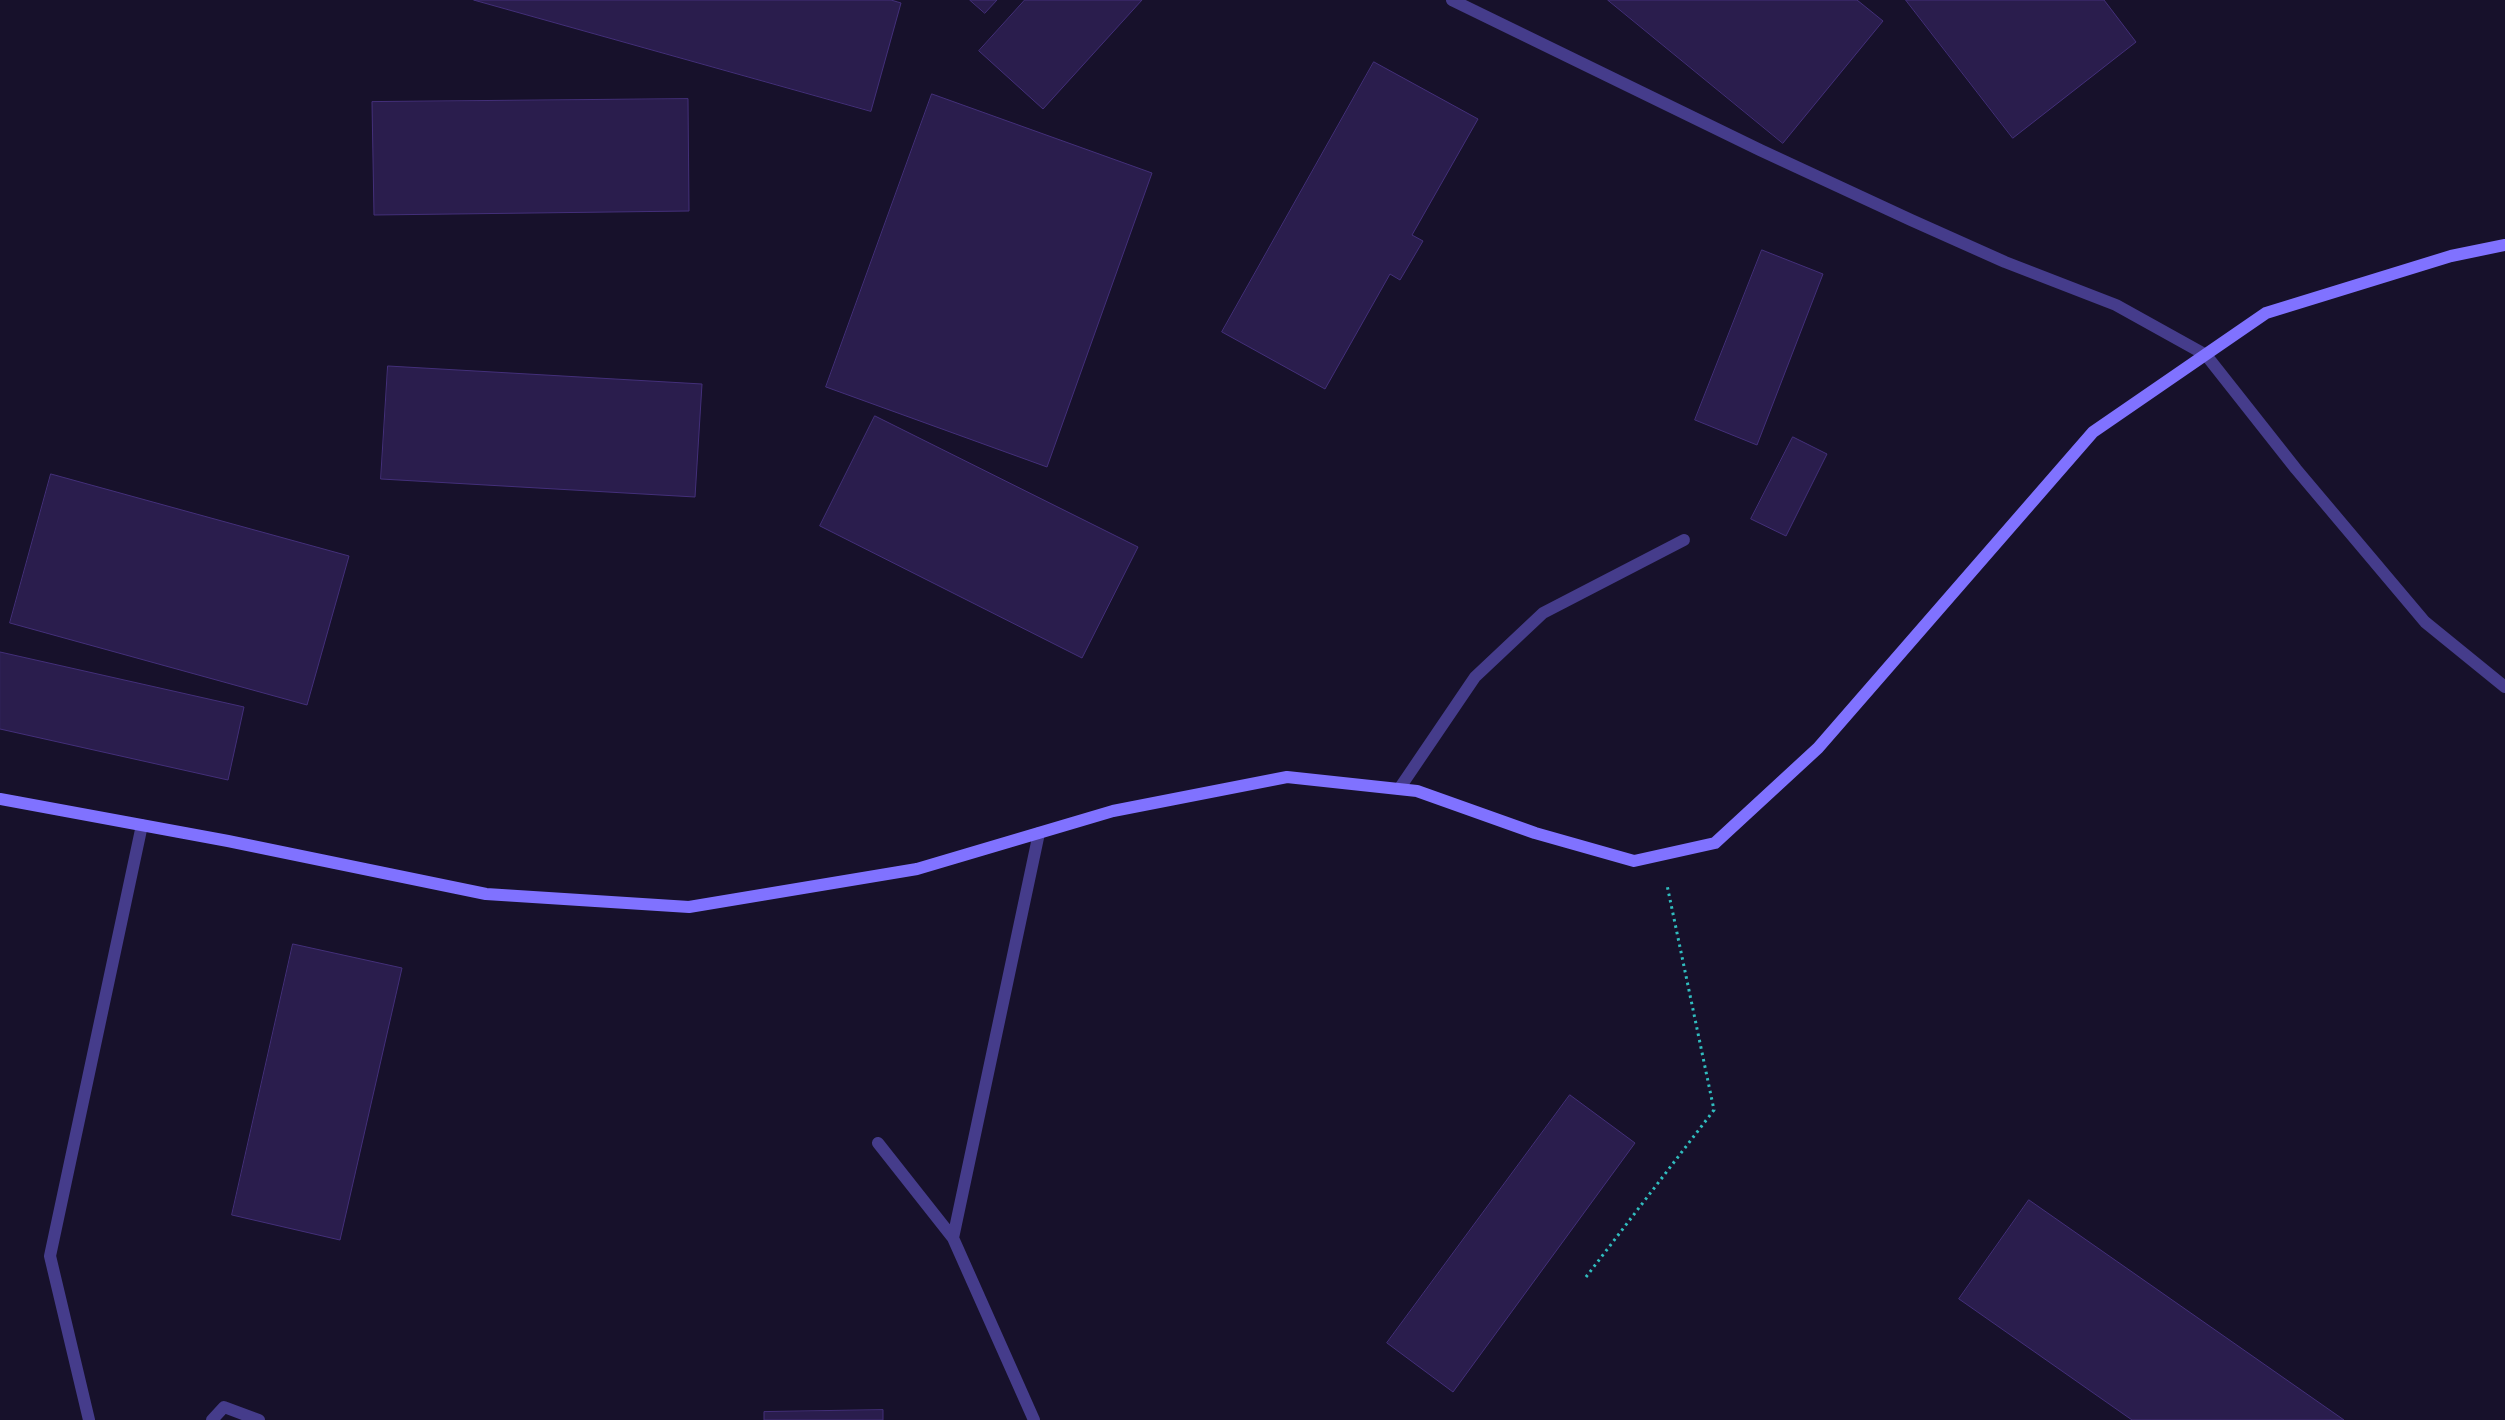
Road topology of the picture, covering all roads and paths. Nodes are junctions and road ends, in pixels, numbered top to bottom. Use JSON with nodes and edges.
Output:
{"nodes":[{"id":1,"x":1452,"y":0,"type":"edge"},
{"id":2,"x":2505,"y":246,"type":"edge"},
{"id":3,"x":2206,"y":356,"type":"junction"},
{"id":4,"x":1684,"y":540,"type":"dead end"},
{"id":5,"x":2505,"y":687,"type":"edge"},
{"id":6,"x":1399,"y":789,"type":"junction"},
{"id":7,"x":0,"y":799,"type":"edge"},
{"id":8,"x":142,"y":825,"type":"junction"},
{"id":9,"x":1039,"y":833,"type":"junction"},
{"id":10,"x":1660,"y":855,"type":"junction"},
{"id":11,"x":878,"y":1143,"type":"dead end"},
{"id":12,"x":953,"y":1238,"type":"junction"},
{"id":13,"x":1586,"y":1277,"type":"dead end"},
{"id":14,"x":89,"y":1420,"type":"edge"},
{"id":15,"x":212,"y":1420,"type":"edge"},
{"id":16,"x":259,"y":1420,"type":"edge"},
{"id":17,"x":1034,"y":1420,"type":"edge"}],
"edges":[{"from":1,"to":3,"type":"street"},
{"from":2,"to":3,"type":"street"},
{"from":3,"to":5,"type":"street"},
{"from":3,"to":10,"type":"street"},
{"from":4,"to":6,"type":"street"},
{"from":6,"to":9,"type":"street"},
{"from":6,"to":10,"type":"street"},
{"from":7,"to":8,"type":"street"},
{"from":8,"to":9,"type":"street"},
{"from":8,"to":14,"type":"street"},
{"from":9,"to":12,"type":"street"},
{"from":10,"to":13,"type":"path"},
{"from":11,"to":12,"type":"street"},
{"from":12,"to":17,"type":"street"},
{"from":15,"to":16,"type":"street"}]}
